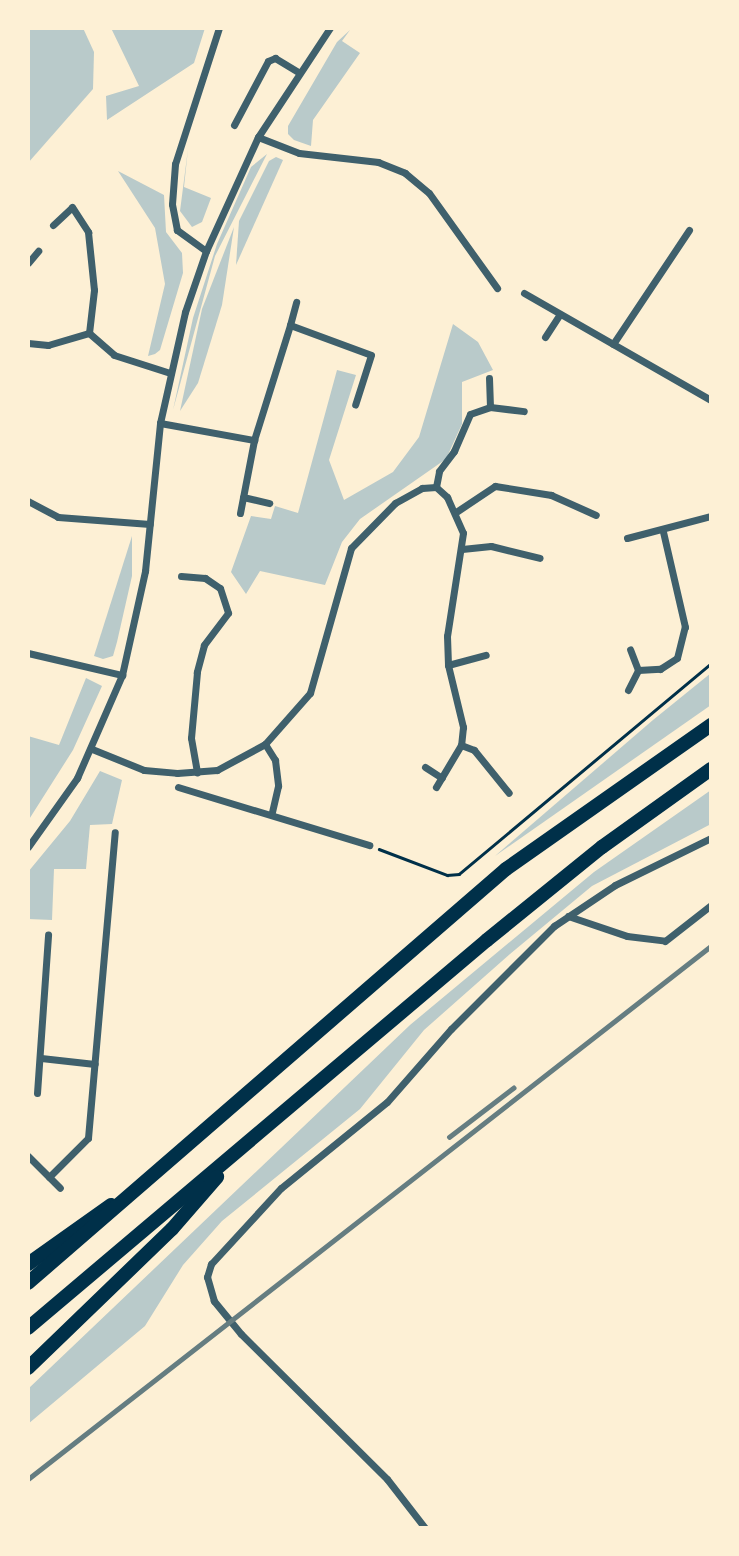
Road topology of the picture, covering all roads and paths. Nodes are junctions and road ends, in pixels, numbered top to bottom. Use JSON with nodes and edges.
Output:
{"nodes":[{"id":1,"x":219,"y":28,"type":"edge"},
{"id":2,"x":330,"y":28,"type":"edge"},
{"id":3,"x":298,"y":72,"type":"junction"},
{"id":4,"x":234,"y":125,"type":"dead end"},
{"id":5,"x":258,"y":137,"type":"junction"},
{"id":6,"x":53,"y":225,"type":"dead end"},
{"id":7,"x":689,"y":230,"type":"dead end"},
{"id":8,"x":38,"y":251,"type":"dead end"},
{"id":9,"x":206,"y":251,"type":"junction"},
{"id":10,"x":28,"y":263,"type":"edge"},
{"id":11,"x":497,"y":288,"type":"dead end"},
{"id":12,"x":524,"y":293,"type":"dead end"},
{"id":13,"x":296,"y":302,"type":"dead end"},
{"id":14,"x":560,"y":314,"type":"junction"},
{"id":15,"x":290,"y":325,"type":"junction"},
{"id":16,"x":89,"y":333,"type":"junction"},
{"id":17,"x":545,"y":337,"type":"dead end"},
{"id":18,"x":28,"y":343,"type":"edge"},
{"id":19,"x":613,"y":344,"type":"junction"},
{"id":20,"x":170,"y":373,"type":"junction"},
{"id":21,"x":489,"y":378,"type":"dead end"},
{"id":22,"x":711,"y":401,"type":"edge"},
{"id":23,"x":355,"y":405,"type":"dead end"},
{"id":24,"x":490,"y":407,"type":"junction"},
{"id":25,"x":524,"y":411,"type":"dead end"},
{"id":26,"x":160,"y":423,"type":"junction"},
{"id":27,"x":254,"y":440,"type":"junction"},
{"id":28,"x":436,"y":487,"type":"junction"},
{"id":29,"x":243,"y":497,"type":"junction"},
{"id":30,"x":28,"y":501,"type":"edge"},
{"id":31,"x":269,"y":503,"type":"dead end"},
{"id":32,"x":456,"y":512,"type":"junction"},
{"id":33,"x":240,"y":513,"type":"dead end"},
{"id":34,"x":596,"y":515,"type":"dead end"},
{"id":35,"x":711,"y":516,"type":"edge"},
{"id":36,"x":150,"y":524,"type":"junction"},
{"id":37,"x":663,"y":531,"type":"junction"},
{"id":38,"x":626,"y":538,"type":"dead end"},
{"id":39,"x":462,"y":549,"type":"junction"},
{"id":40,"x":540,"y":558,"type":"dead end"},
{"id":41,"x":181,"y":576,"type":"dead end"},
{"id":42,"x":630,"y":649,"type":"dead end"},
{"id":43,"x":28,"y":653,"type":"edge"},
{"id":44,"x":485,"y":655,"type":"dead end"},
{"id":45,"x":711,"y":663,"type":"edge"},
{"id":46,"x":448,"y":665,"type":"junction"},
{"id":47,"x":638,"y":670,"type":"junction"},
{"id":48,"x":122,"y":675,"type":"junction"},
{"id":49,"x":628,"y":690,"type":"dead end"},
{"id":50,"x":711,"y":724,"type":"edge"},
{"id":51,"x":265,"y":744,"type":"junction"},
{"id":52,"x":461,"y":745,"type":"junction"},
{"id":53,"x":92,"y":749,"type":"junction"},
{"id":54,"x":425,"y":767,"type":"dead end"},
{"id":55,"x":711,"y":769,"type":"edge"},
{"id":56,"x":197,"y":772,"type":"junction"},
{"id":57,"x":442,"y":778,"type":"junction"},
{"id":58,"x":178,"y":787,"type":"dead end"},
{"id":59,"x":436,"y":787,"type":"dead end"},
{"id":60,"x":509,"y":793,"type":"dead end"},
{"id":61,"x":272,"y":813,"type":"junction"},
{"id":62,"x":115,"y":832,"type":"dead end"},
{"id":63,"x":711,"y":838,"type":"edge"},
{"id":64,"x":369,"y":845,"type":"joint"},
{"id":65,"x":28,"y":847,"type":"edge"},
{"id":66,"x":711,"y":905,"type":"edge"},
{"id":67,"x":568,"y":916,"type":"junction"},
{"id":68,"x":48,"y":934,"type":"dead end"},
{"id":69,"x":41,"y":1058,"type":"junction"},
{"id":70,"x":95,"y":1064,"type":"junction"},
{"id":71,"x":37,"y":1093,"type":"dead end"},
{"id":72,"x":242,"y":1146,"type":"junction"},
{"id":73,"x":28,"y":1156,"type":"edge"},
{"id":74,"x":157,"y":1175,"type":"junction"},
{"id":75,"x":49,"y":1177,"type":"junction"},
{"id":76,"x":60,"y":1188,"type":"dead end"},
{"id":77,"x":28,"y":1264,"type":"edge"},
{"id":78,"x":28,"y":1283,"type":"edge"},
{"id":79,"x":28,"y":1328,"type":"edge"},
{"id":80,"x":28,"y":1368,"type":"edge"},
{"id":81,"x":425,"y":1528,"type":"edge"}],
"edges":[{"from":1,"to":9,"type":"street"},
{"from":2,"to":3,"type":"street"},
{"from":3,"to":4,"type":"street"},
{"from":3,"to":5,"type":"street"},
{"from":5,"to":9,"type":"street"},
{"from":5,"to":11,"type":"street"},
{"from":6,"to":16,"type":"street"},
{"from":7,"to":19,"type":"street"},
{"from":8,"to":10,"type":"street"},
{"from":9,"to":20,"type":"street"},
{"from":12,"to":14,"type":"street"},
{"from":13,"to":15,"type":"street"},
{"from":14,"to":17,"type":"street"},
{"from":14,"to":19,"type":"street"},
{"from":15,"to":23,"type":"street"},
{"from":15,"to":27,"type":"street"},
{"from":16,"to":18,"type":"street"},
{"from":16,"to":20,"type":"street"},
{"from":19,"to":22,"type":"street"},
{"from":20,"to":26,"type":"street"},
{"from":21,"to":24,"type":"street"},
{"from":24,"to":25,"type":"street"},
{"from":24,"to":28,"type":"street"},
{"from":26,"to":27,"type":"street"},
{"from":26,"to":36,"type":"street"},
{"from":27,"to":29,"type":"street"},
{"from":28,"to":32,"type":"street"},
{"from":28,"to":51,"type":"street"},
{"from":29,"to":31,"type":"street"},
{"from":29,"to":33,"type":"street"},
{"from":30,"to":36,"type":"street"},
{"from":32,"to":34,"type":"street"},
{"from":32,"to":39,"type":"street"},
{"from":35,"to":37,"type":"street"},
{"from":36,"to":48,"type":"street"},
{"from":37,"to":38,"type":"street"},
{"from":37,"to":47,"type":"street"},
{"from":39,"to":40,"type":"street"},
{"from":39,"to":46,"type":"street"},
{"from":41,"to":56,"type":"street"},
{"from":42,"to":47,"type":"street"},
{"from":43,"to":48,"type":"street"},
{"from":44,"to":46,"type":"street"},
{"from":45,"to":64,"type":"path"},
{"from":46,"to":52,"type":"street"},
{"from":47,"to":49,"type":"street"},
{"from":48,"to":53,"type":"street"},
{"from":50,"to":74,"type":"highway"},
{"from":51,"to":56,"type":"street"},
{"from":51,"to":61,"type":"street"},
{"from":52,"to":57,"type":"street"},
{"from":52,"to":60,"type":"street"},
{"from":53,"to":56,"type":"street"},
{"from":53,"to":65,"type":"street"},
{"from":54,"to":57,"type":"street"},
{"from":55,"to":72,"type":"highway"},
{"from":57,"to":59,"type":"street"},
{"from":58,"to":61,"type":"street"},
{"from":61,"to":64,"type":"street"},
{"from":62,"to":70,"type":"street"},
{"from":63,"to":67,"type":"street"},
{"from":66,"to":67,"type":"street"},
{"from":67,"to":81,"type":"street"},
{"from":68,"to":69,"type":"street"},
{"from":69,"to":70,"type":"street"},
{"from":69,"to":71,"type":"street"},
{"from":70,"to":75,"type":"street"},
{"from":72,"to":79,"type":"highway"},
{"from":72,"to":80,"type":"highway"},
{"from":73,"to":75,"type":"street"},
{"from":74,"to":77,"type":"highway"},
{"from":74,"to":78,"type":"highway"},
{"from":75,"to":76,"type":"street"}]}
